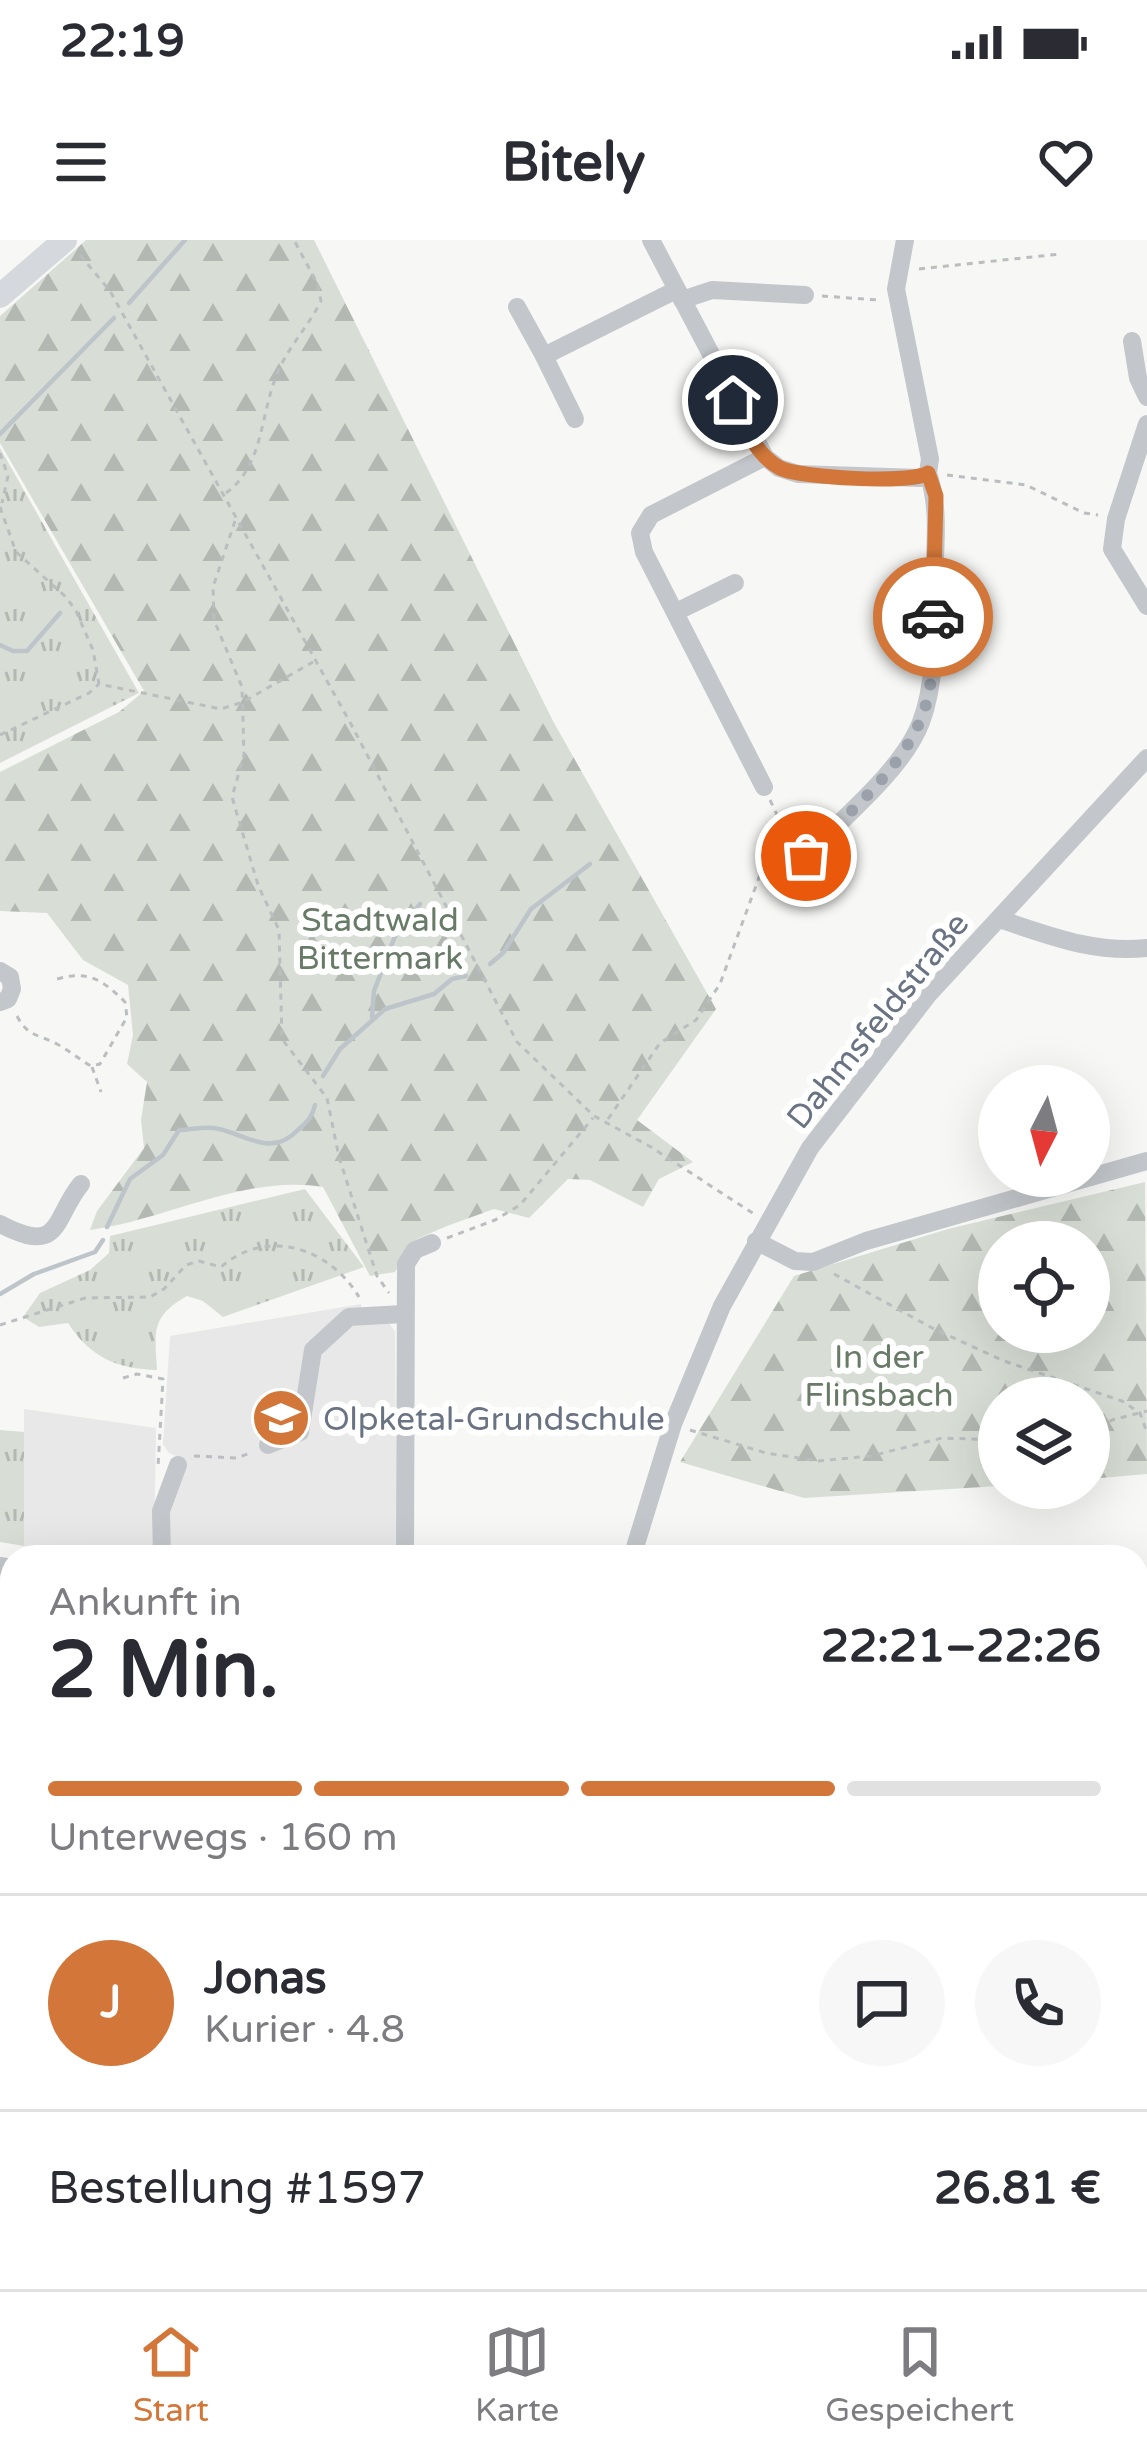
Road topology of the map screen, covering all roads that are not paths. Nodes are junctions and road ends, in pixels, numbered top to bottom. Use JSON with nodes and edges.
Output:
{"nodes":[{"id":1,"x":652,"y":240,"type":"edge"},
{"id":2,"x":905,"y":240,"type":"edge"},
{"id":3,"x":64,"y":241,"type":"edge"},
{"id":4,"x":679,"y":295,"type":"junction"},
{"id":5,"x":805,"y":295,"type":"road end"},
{"id":6,"x":0,"y":296,"type":"edge"},
{"id":7,"x":517,"y":307,"type":"dead end"},
{"id":8,"x":1132,"y":341,"type":"dead end"},
{"id":9,"x":544,"y":356,"type":"junction"},
{"id":10,"x":1147,"y":397,"type":"edge"},
{"id":11,"x":575,"y":419,"type":"dead end"},
{"id":12,"x":1147,"y":424,"type":"edge"},
{"id":13,"x":764,"y":457,"type":"junction"},
{"id":14,"x":928,"y":473,"type":"junction"},
{"id":15,"x":735,"y":583,"type":"dead end"},
{"id":16,"x":1147,"y":606,"type":"edge"},
{"id":17,"x":676,"y":612,"type":"junction"},
{"id":18,"x":1147,"y":758,"type":"edge"},
{"id":19,"x":764,"y":787,"type":"road end"},
{"id":20,"x":809,"y":815,"type":"dead end"},
{"id":21,"x":828,"y":832,"type":"junction"},
{"id":22,"x":806,"y":856,"type":"dead end"},
{"id":23,"x":999,"y":919,"type":"junction"},
{"id":24,"x":1147,"y":948,"type":"edge"},
{"id":25,"x":0,"y":971,"type":"edge"},
{"id":26,"x":4,"y":1000,"type":"edge"},
{"id":27,"x":1147,"y":1160,"type":"edge"},
{"id":28,"x":81,"y":1184,"type":"dead end"},
{"id":29,"x":0,"y":1224,"type":"edge"},
{"id":30,"x":756,"y":1241,"type":"junction"},
{"id":31,"x":432,"y":1243,"type":"road end"},
{"id":32,"x":403,"y":1314,"type":"junction"},
{"id":33,"x":265,"y":1446,"type":"road end"},
{"id":34,"x":180,"y":1461,"type":"road end"},
{"id":35,"x":161,"y":1545,"type":"edge"},
{"id":36,"x":405,"y":1545,"type":"edge"},
{"id":37,"x":636,"y":1545,"type":"edge"}],
"edges":[{"from":1,"to":4,"type":"street"},
{"from":2,"to":14,"type":"street"},
{"from":3,"to":6,"type":"main road"},
{"from":4,"to":5,"type":"street"},
{"from":4,"to":9,"type":"street"},
{"from":4,"to":13,"type":"street"},
{"from":7,"to":9,"type":"street"},
{"from":8,"to":10,"type":"street"},
{"from":9,"to":11,"type":"street"},
{"from":12,"to":16,"type":"street"},
{"from":13,"to":14,"type":"street"},
{"from":13,"to":17,"type":"street"},
{"from":14,"to":21,"type":"street"},
{"from":15,"to":17,"type":"street"},
{"from":17,"to":19,"type":"street"},
{"from":18,"to":23,"type":"street","name":"Dahmsfeldstraße"},
{"from":20,"to":21,"type":"street"},
{"from":21,"to":22,"type":"street"},
{"from":23,"to":24,"type":"street"},
{"from":23,"to":30,"type":"street","name":"Dahmsfeldstraße"},
{"from":25,"to":26,"type":"street"},
{"from":27,"to":30,"type":"street"},
{"from":28,"to":29,"type":"street"},
{"from":30,"to":37,"type":"street","name":"Dahmsfeldstraße"},
{"from":31,"to":32,"type":"street"},
{"from":32,"to":33,"type":"street"},
{"from":32,"to":36,"type":"street"},
{"from":34,"to":35,"type":"street"}]}
